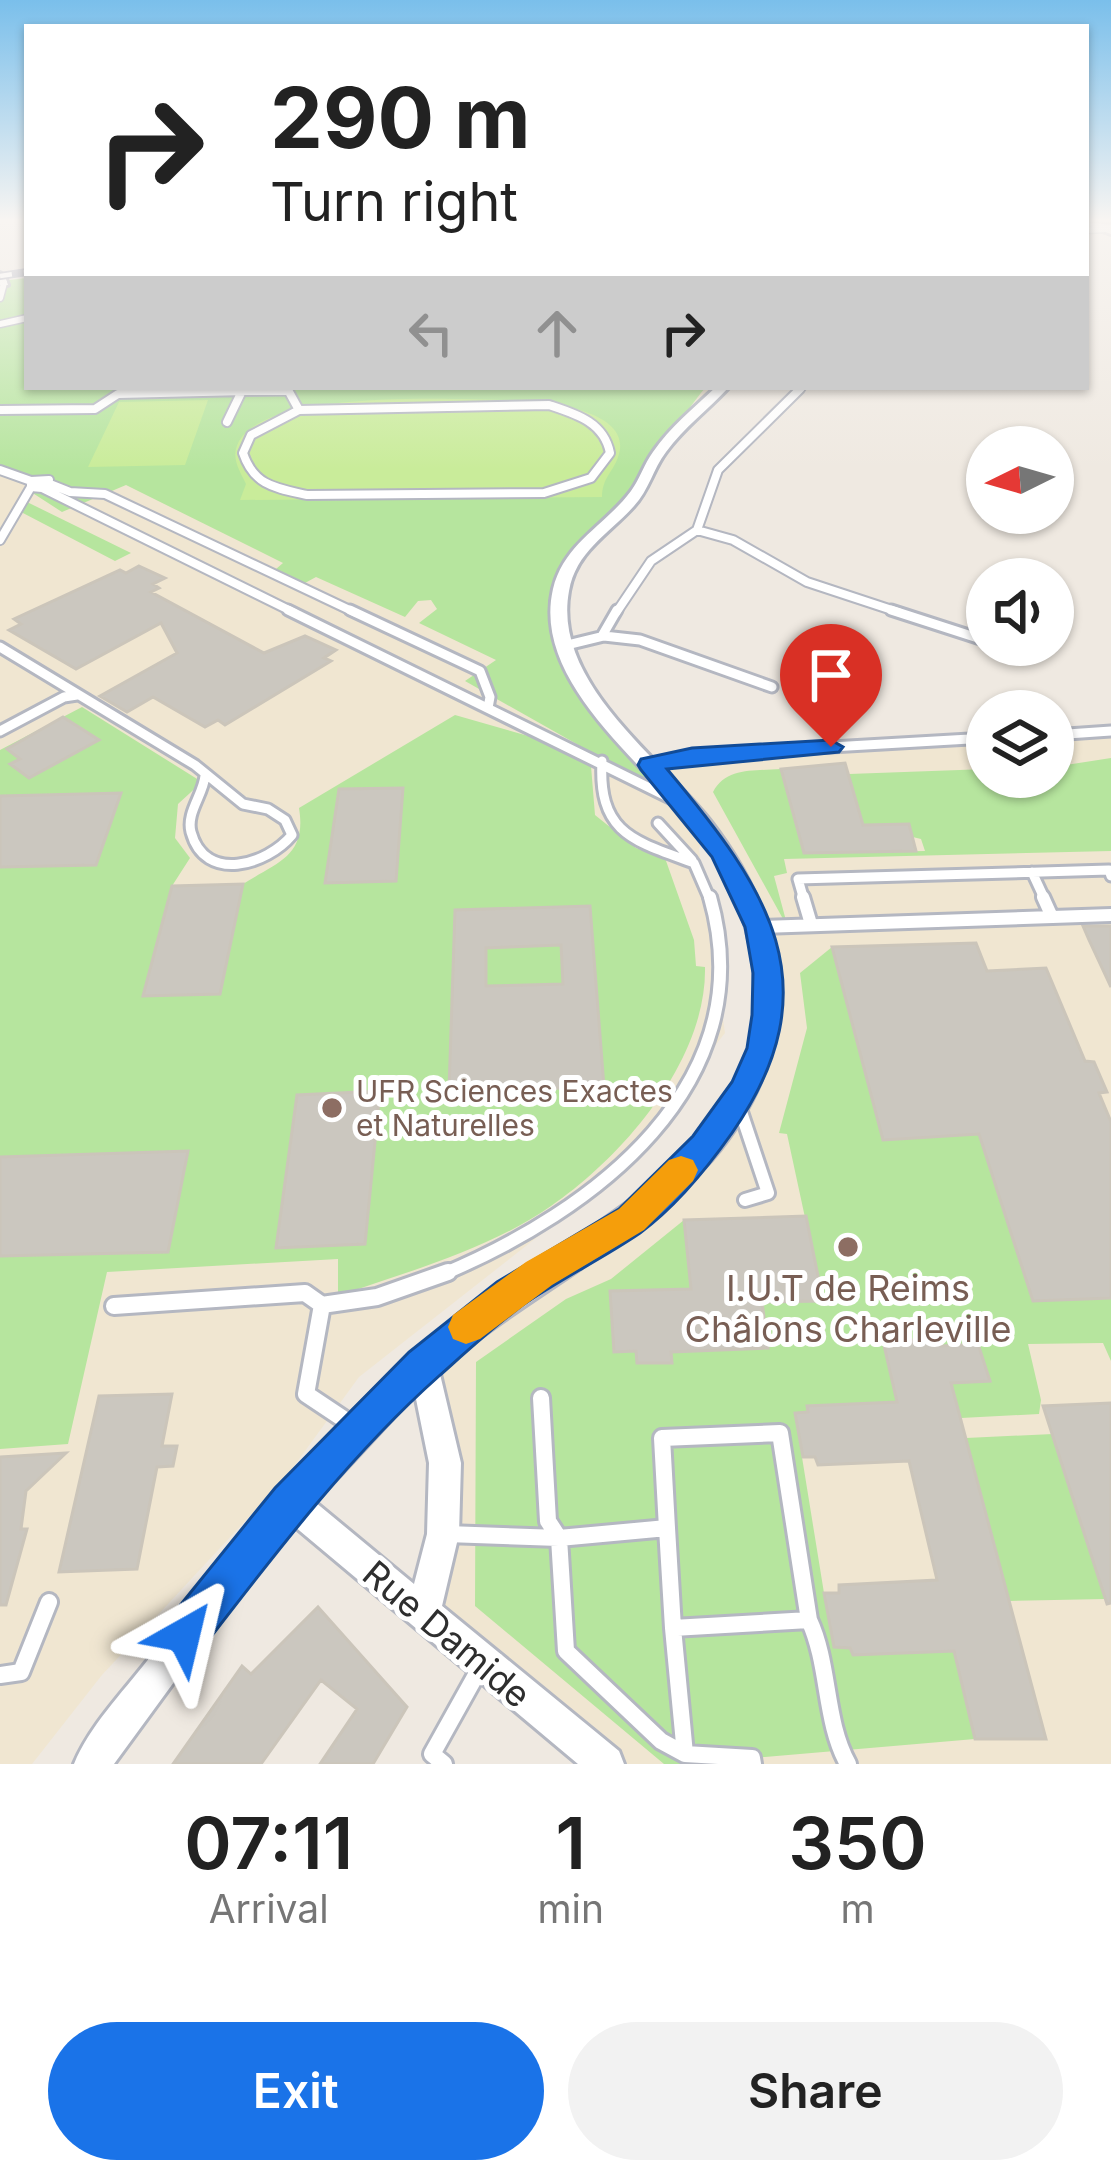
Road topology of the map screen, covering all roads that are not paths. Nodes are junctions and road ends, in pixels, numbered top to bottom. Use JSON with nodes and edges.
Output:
{"nodes":[{"id":1,"x":24,"y":318,"type":"edge"},
{"id":2,"x":0,"y":324,"type":"edge"},
{"id":3,"x":720,"y":390,"type":"edge"},
{"id":4,"x":800,"y":390,"type":"edge"},
{"id":5,"x":242,"y":392,"type":"junction"},
{"id":6,"x":0,"y":410,"type":"edge"},
{"id":7,"x":299,"y":410,"type":"junction"},
{"id":8,"x":227,"y":422,"type":"dead end"},
{"id":9,"x":0,"y":470,"type":"edge"},
{"id":10,"x":64,"y":470,"type":"dead end"},
{"id":11,"x":41,"y":484,"type":"junction"},
{"id":12,"x":697,"y":530,"type":"junction"},
{"id":13,"x":0,"y":540,"type":"edge"},
{"id":14,"x":966,"y":634,"type":"edge"},
{"id":15,"x":602,"y":636,"type":"junction"},
{"id":16,"x":567,"y":645,"type":"junction"},
{"id":17,"x":0,"y":647,"type":"edge"},
{"id":18,"x":772,"y":687,"type":"dead end"},
{"id":19,"x":77,"y":695,"type":"junction"},
{"id":20,"x":488,"y":708,"type":"junction"},
{"id":21,"x":0,"y":731,"type":"edge"},
{"id":22,"x":1111,"y":731,"type":"edge"},
{"id":23,"x":1074,"y":734,"type":"edge"},
{"id":24,"x":966,"y":739,"type":"edge"},
{"id":25,"x":602,"y":761,"type":"junction"},
{"id":26,"x":650,"y":765,"type":"junction"},
{"id":27,"x":205,"y":776,"type":"junction"},
{"id":28,"x":690,"y":808,"type":"junction"},
{"id":29,"x":658,"y":823,"type":"dead end"},
{"id":30,"x":694,"y":862,"type":"junction"},
{"id":31,"x":1032,"y":872,"type":"junction"},
{"id":32,"x":1110,"y":872,"type":"edge"},
{"id":33,"x":1111,"y":915,"type":"edge"},
{"id":34,"x":1052,"y":917,"type":"junction"},
{"id":35,"x":811,"y":925,"type":"junction"},
{"id":36,"x":759,"y":927,"type":"junction"},
{"id":37,"x":737,"y":1103,"type":"junction"},
{"id":38,"x":746,"y":1200,"type":"dead end"},
{"id":39,"x":114,"y":1306,"type":"dead end"},
{"id":40,"x":322,"y":1306,"type":"junction"},
{"id":41,"x":423,"y":1365,"type":"junction"},
{"id":42,"x":541,"y":1398,"type":"dead end"},
{"id":43,"x":359,"y":1430,"type":"junction"},
{"id":44,"x":290,"y":1502,"type":"junction"},
{"id":45,"x":668,"y":1528,"type":"junction"},
{"id":46,"x":443,"y":1534,"type":"junction"},
{"id":47,"x":559,"y":1538,"type":"junction"},
{"id":48,"x":49,"y":1602,"type":"dead end"},
{"id":49,"x":424,"y":1612,"type":"junction"},
{"id":50,"x":809,"y":1620,"type":"junction"},
{"id":51,"x":673,"y":1628,"type":"junction"},
{"id":52,"x":482,"y":1666,"type":"junction"},
{"id":53,"x":0,"y":1675,"type":"edge"},
{"id":54,"x":685,"y":1754,"type":"junction"},
{"id":55,"x":92,"y":1764,"type":"edge"},
{"id":56,"x":444,"y":1764,"type":"edge"},
{"id":57,"x":606,"y":1764,"type":"edge"},
{"id":58,"x":753,"y":1764,"type":"edge"},
{"id":59,"x":848,"y":1764,"type":"edge"}],
"edges":[{"from":1,"to":2,"type":"lane"},
{"from":3,"to":16,"type":"street"},
{"from":4,"to":12,"type":"lane"},
{"from":5,"to":6,"type":"lane"},
{"from":5,"to":7,"type":"lane"},
{"from":5,"to":8,"type":"lane"},
{"from":7,"to":7,"type":"lane"},
{"from":9,"to":11,"type":"lane"},
{"from":10,"to":11,"type":"lane"},
{"from":11,"to":13,"type":"lane"},
{"from":11,"to":20,"type":"lane"},
{"from":11,"to":20,"type":"lane"},
{"from":12,"to":14,"type":"lane"},
{"from":12,"to":15,"type":"lane"},
{"from":15,"to":16,"type":"lane"},
{"from":15,"to":18,"type":"lane"},
{"from":16,"to":26,"type":"street"},
{"from":17,"to":19,"type":"lane"},
{"from":19,"to":21,"type":"lane"},
{"from":19,"to":27,"type":"lane"},
{"from":20,"to":25,"type":"lane"},
{"from":22,"to":23,"type":"lane"},
{"from":24,"to":26,"type":"lane"},
{"from":25,"to":28,"type":"lane"},
{"from":25,"to":30,"type":"lane"},
{"from":26,"to":28,"type":"street"},
{"from":27,"to":27,"type":"lane"},
{"from":28,"to":36,"type":"street"},
{"from":29,"to":30,"type":"lane"},
{"from":30,"to":40,"type":"lane"},
{"from":31,"to":32,"type":"lane"},
{"from":31,"to":34,"type":"lane"},
{"from":31,"to":35,"type":"lane"},
{"from":33,"to":34,"type":"lane"},
{"from":34,"to":35,"type":"lane"},
{"from":35,"to":36,"type":"lane"},
{"from":36,"to":37,"type":"street"},
{"from":37,"to":38,"type":"lane"},
{"from":37,"to":41,"type":"street"},
{"from":39,"to":40,"type":"lane"},
{"from":40,"to":43,"type":"lane"},
{"from":41,"to":43,"type":"street"},
{"from":41,"to":46,"type":"street"},
{"from":42,"to":47,"type":"lane"},
{"from":43,"to":44,"type":"street"},
{"from":44,"to":49,"type":"street","name":"Rue Damide"},
{"from":44,"to":55,"type":"street"},
{"from":45,"to":47,"type":"lane"},
{"from":45,"to":50,"type":"lane"},
{"from":45,"to":51,"type":"lane"},
{"from":46,"to":47,"type":"lane"},
{"from":46,"to":49,"type":"street"},
{"from":47,"to":54,"type":"lane"},
{"from":48,"to":53,"type":"lane"},
{"from":49,"to":52,"type":"street","name":"Rue Damide"},
{"from":50,"to":51,"type":"lane"},
{"from":50,"to":59,"type":"lane"},
{"from":51,"to":54,"type":"lane"},
{"from":52,"to":56,"type":"lane"},
{"from":52,"to":57,"type":"street","name":"Rue Damide"},
{"from":54,"to":58,"type":"lane"}]}
